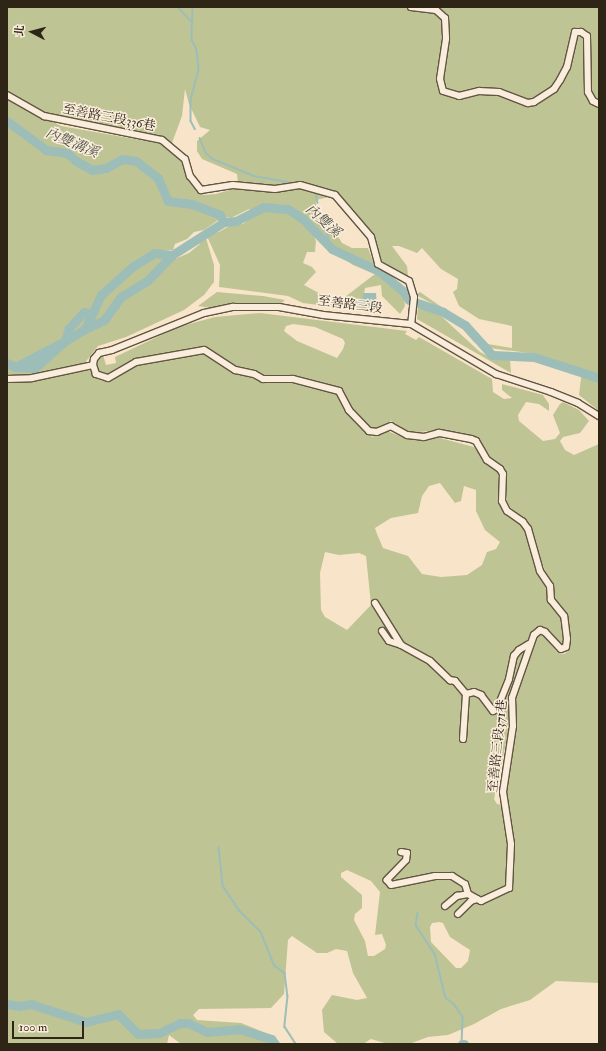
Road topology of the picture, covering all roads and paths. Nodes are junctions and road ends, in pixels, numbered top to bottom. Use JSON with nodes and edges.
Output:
{"nodes":[{"id":1,"x":411,"y":7,"type":"edge"},
{"id":2,"x":7,"y":95,"type":"edge"},
{"id":3,"x":599,"y":104,"type":"edge"},
{"id":4,"x":411,"y":324,"type":"junction"},
{"id":5,"x":93,"y":365,"type":"junction"},
{"id":6,"x":7,"y":379,"type":"edge"},
{"id":7,"x":599,"y":416,"type":"edge"},
{"id":8,"x":375,"y":603,"type":"dead end"},
{"id":9,"x":382,"y":631,"type":"dead end"},
{"id":10,"x":401,"y":644,"type":"junction"},
{"id":11,"x":529,"y":644,"type":"junction"},
{"id":12,"x":466,"y":694,"type":"junction"},
{"id":13,"x":463,"y":739,"type":"dead end"},
{"id":14,"x":401,"y":852,"type":"dead end"},
{"id":15,"x":468,"y":894,"type":"junction"},
{"id":16,"x":477,"y":899,"type":"junction"},
{"id":17,"x":445,"y":906,"type":"dead end"},
{"id":18,"x":458,"y":914,"type":"dead end"}],
"edges":[{"from":1,"to":3,"type":"street"},
{"from":2,"to":4,"type":"street","name":"至善路三段336巷"},
{"from":4,"to":5,"type":"street","name":"至善路三段"},
{"from":4,"to":7,"type":"street","name":"至善路三段"},
{"from":5,"to":6,"type":"street"},
{"from":5,"to":11,"type":"street"},
{"from":8,"to":10,"type":"street"},
{"from":9,"to":10,"type":"street"},
{"from":10,"to":12,"type":"street"},
{"from":11,"to":12,"type":"street"},
{"from":11,"to":16,"type":"street","name":"至善路三段371巷"},
{"from":12,"to":13,"type":"street"},
{"from":14,"to":15,"type":"street"},
{"from":15,"to":16,"type":"street"},
{"from":15,"to":17,"type":"street"},
{"from":16,"to":18,"type":"street"}]}
